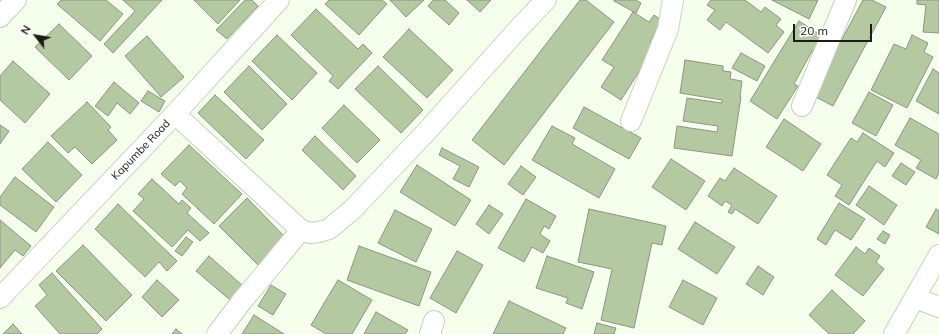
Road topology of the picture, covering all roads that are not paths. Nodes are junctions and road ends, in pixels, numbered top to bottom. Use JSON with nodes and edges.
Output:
{"nodes":[{"id":1,"x":16,"y":0,"type":"edge"},
{"id":2,"x":279,"y":0,"type":"edge"},
{"id":3,"x":546,"y":0,"type":"edge"},
{"id":4,"x":673,"y":0,"type":"edge"},
{"id":5,"x":846,"y":0,"type":"edge"},
{"id":6,"x":0,"y":17,"type":"edge"},
{"id":7,"x":802,"y":106,"type":"dead end"},
{"id":8,"x":175,"y":114,"type":"junction"},
{"id":9,"x":631,"y":121,"type":"dead end"},
{"id":10,"x":302,"y":230,"type":"junction"},
{"id":11,"x":939,"y":254,"type":"edge"},
{"id":12,"x":0,"y":298,"type":"edge"},
{"id":13,"x":915,"y":298,"type":"junction"},
{"id":14,"x":939,"y":307,"type":"edge"},
{"id":15,"x":217,"y":334,"type":"edge"},
{"id":16,"x":894,"y":334,"type":"edge"}],
"edges":[{"from":1,"to":6,"type":"street"},
{"from":2,"to":8,"type":"street","name":"Kapumbe Road"},
{"from":3,"to":10,"type":"street"},
{"from":4,"to":9,"type":"street"},
{"from":5,"to":7,"type":"street"},
{"from":8,"to":10,"type":"street"},
{"from":8,"to":12,"type":"street","name":"Kapumbe Road"},
{"from":10,"to":15,"type":"street"},
{"from":11,"to":13,"type":"street"},
{"from":13,"to":14,"type":"street"},
{"from":13,"to":16,"type":"street"}]}
